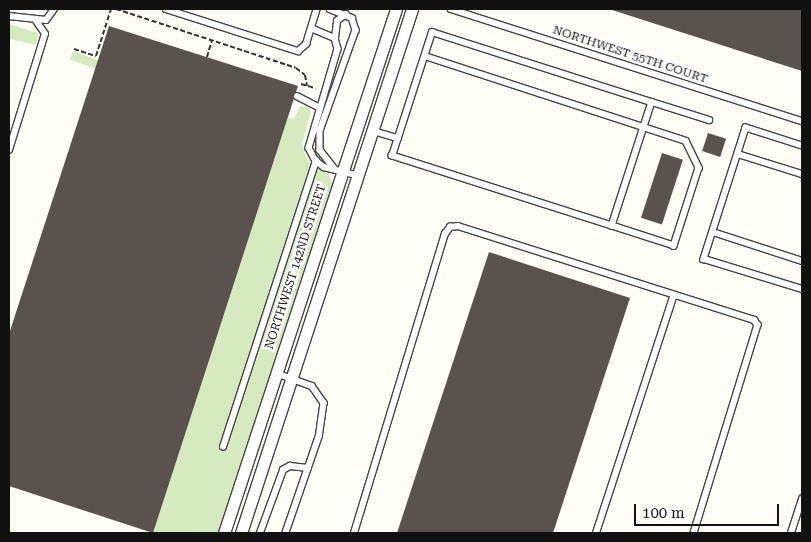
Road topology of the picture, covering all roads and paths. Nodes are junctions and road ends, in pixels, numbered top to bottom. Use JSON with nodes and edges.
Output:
{"nodes":[{"id":1,"x":111,"y":9,"type":"edge"},
{"id":2,"x":116,"y":9,"type":"edge"},
{"id":3,"x":166,"y":9,"type":"edge"},
{"id":4,"x":317,"y":9,"type":"edge"},
{"id":5,"x":330,"y":9,"type":"edge"},
{"id":6,"x":396,"y":9,"type":"edge"},
{"id":7,"x":412,"y":9,"type":"edge"},
{"id":8,"x":452,"y":9,"type":"edge"},
{"id":9,"x":53,"y":12,"type":"edge"},
{"id":10,"x":346,"y":14,"type":"junction"},
{"id":11,"x":9,"y":16,"type":"edge"},
{"id":12,"x":36,"y":22,"type":"junction"},
{"id":13,"x":311,"y":28,"type":"junction"},
{"id":14,"x":46,"y":34,"type":"junction"},
{"id":15,"x":335,"y":38,"type":"junction"},
{"id":16,"x":212,"y":40,"type":"junction"},
{"id":17,"x":74,"y":49,"type":"dead end"},
{"id":18,"x":425,"y":56,"type":"junction"},
{"id":19,"x":207,"y":57,"type":"dead end"},
{"id":20,"x":301,"y":84,"type":"dead end"},
{"id":21,"x":307,"y":86,"type":"junction"},
{"id":22,"x":315,"y":88,"type":"dead end"},
{"id":23,"x":297,"y":96,"type":"dead end"},
{"id":24,"x":652,"y":102,"type":"junction"},
{"id":25,"x":319,"y":107,"type":"junction"},
{"id":26,"x":709,"y":120,"type":"dead end"},
{"id":27,"x":802,"y":121,"type":"edge"},
{"id":28,"x":644,"y":127,"type":"junction"},
{"id":29,"x":373,"y":131,"type":"junction"},
{"id":30,"x":398,"y":138,"type":"junction"},
{"id":31,"x":802,"y":146,"type":"edge"},
{"id":32,"x":9,"y":150,"type":"edge"},
{"id":33,"x":738,"y":154,"type":"junction"},
{"id":34,"x":316,"y":161,"type":"junction"},
{"id":35,"x":339,"y":170,"type":"junction"},
{"id":36,"x":802,"y":174,"type":"edge"},
{"id":37,"x":357,"y":175,"type":"junction"},
{"id":38,"x":612,"y":226,"type":"junction"},
{"id":39,"x":713,"y":232,"type":"junction"},
{"id":40,"x":802,"y":261,"type":"edge"},
{"id":41,"x":802,"y":289,"type":"edge"},
{"id":42,"x":674,"y":295,"type":"junction"},
{"id":43,"x":276,"y":374,"type":"junction"},
{"id":44,"x":292,"y":378,"type":"junction"},
{"id":45,"x":223,"y":447,"type":"dead end"},
{"id":46,"x":308,"y":468,"type":"junction"},
{"id":47,"x":802,"y":499,"type":"edge"},
{"id":48,"x":224,"y":533,"type":"edge"},
{"id":49,"x":242,"y":533,"type":"edge"},
{"id":50,"x":260,"y":533,"type":"edge"},
{"id":51,"x":286,"y":533,"type":"edge"},
{"id":52,"x":354,"y":533,"type":"edge"},
{"id":53,"x":596,"y":533,"type":"edge"},
{"id":54,"x":694,"y":533,"type":"edge"},
{"id":55,"x":791,"y":533,"type":"edge"}],
"edges":[{"from":1,"to":17,"type":"path"},
{"from":2,"to":16,"type":"path"},
{"from":3,"to":13,"type":"lane"},
{"from":4,"to":13,"type":"lane"},
{"from":5,"to":10,"type":"lane"},
{"from":6,"to":35,"type":"street","name":"NORTHWEST 142ND STREET"},
{"from":7,"to":29,"type":"street"},
{"from":8,"to":27,"type":"lane","name":"NORTHWEST 55TH COURT"},
{"from":9,"to":12,"type":"lane"},
{"from":9,"to":14,"type":"lane"},
{"from":10,"to":15,"type":"lane"},
{"from":10,"to":35,"type":"lane"},
{"from":11,"to":12,"type":"lane"},
{"from":12,"to":14,"type":"lane"},
{"from":13,"to":15,"type":"lane"},
{"from":14,"to":32,"type":"lane"},
{"from":15,"to":25,"type":"lane"},
{"from":16,"to":19,"type":"path"},
{"from":16,"to":21,"type":"path"},
{"from":18,"to":24,"type":"lane"},
{"from":18,"to":28,"type":"lane"},
{"from":18,"to":30,"type":"lane"},
{"from":20,"to":21,"type":"path"},
{"from":21,"to":22,"type":"path"},
{"from":23,"to":25,"type":"lane"},
{"from":24,"to":26,"type":"lane"},
{"from":24,"to":28,"type":"lane"},
{"from":25,"to":34,"type":"lane"},
{"from":28,"to":38,"type":"lane"},
{"from":28,"to":38,"type":"lane"},
{"from":29,"to":30,"type":"lane"},
{"from":29,"to":37,"type":"street"},
{"from":30,"to":38,"type":"lane"},
{"from":31,"to":33,"type":"lane"},
{"from":33,"to":36,"type":"lane"},
{"from":33,"to":39,"type":"lane"},
{"from":34,"to":35,"type":"lane"},
{"from":34,"to":45,"type":"lane"},
{"from":35,"to":37,"type":"lane"},
{"from":35,"to":43,"type":"street","name":"NORTHWEST 142ND STREET"},
{"from":37,"to":44,"type":"street"},
{"from":39,"to":40,"type":"lane"},
{"from":39,"to":41,"type":"lane"},
{"from":42,"to":52,"type":"lane"},
{"from":42,"to":53,"type":"lane"},
{"from":42,"to":54,"type":"lane"},
{"from":43,"to":44,"type":"lane"},
{"from":43,"to":48,"type":"street","name":"NORTHWEST 142ND STREET"},
{"from":44,"to":46,"type":"lane"},
{"from":44,"to":49,"type":"street"},
{"from":46,"to":50,"type":"lane"},
{"from":46,"to":51,"type":"lane"},
{"from":47,"to":55,"type":"lane"}]}
